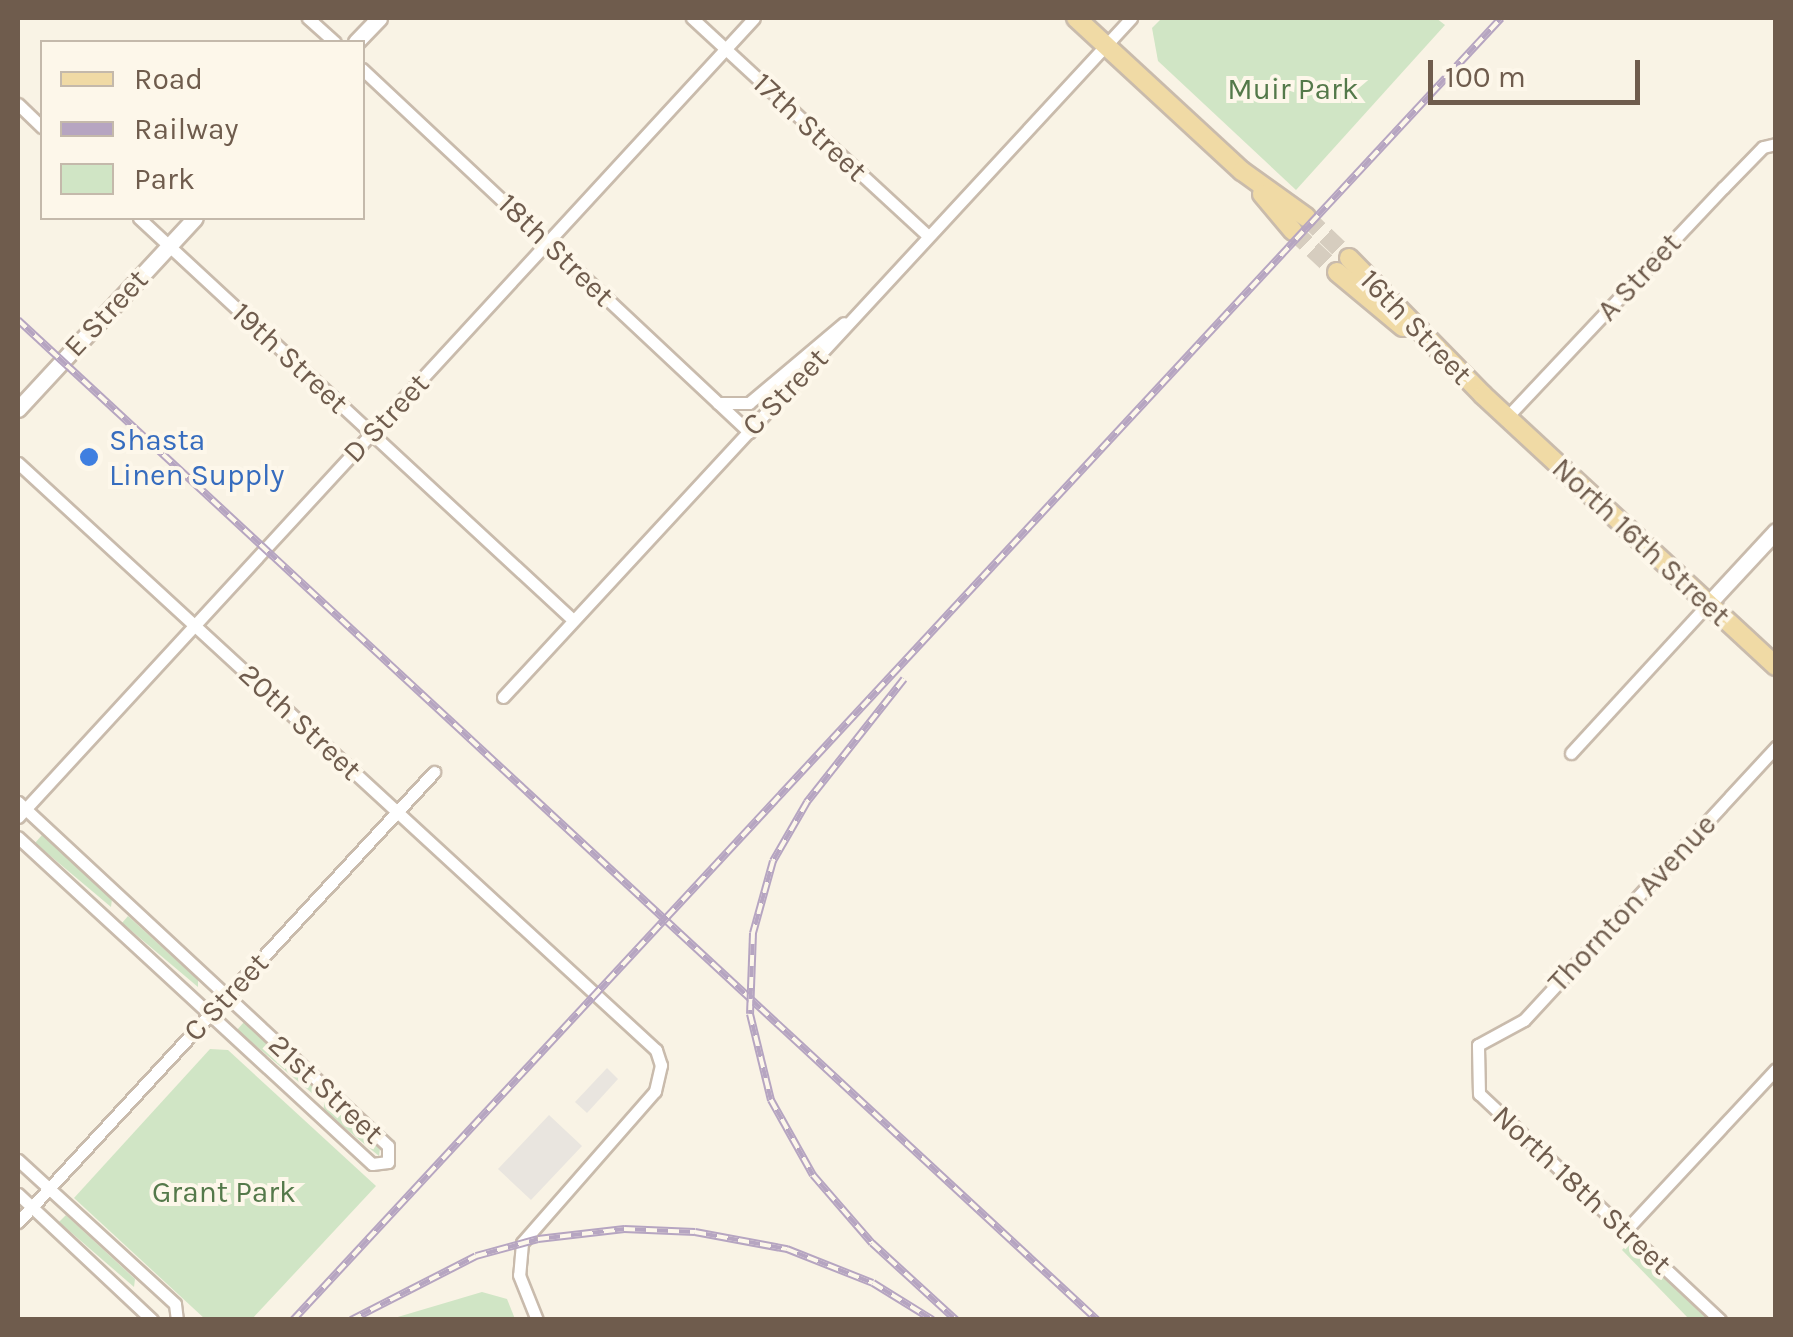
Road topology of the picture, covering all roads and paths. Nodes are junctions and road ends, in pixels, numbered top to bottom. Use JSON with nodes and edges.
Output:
{"nodes":[{"id":1,"x":308,"y":18,"type":"edge"},
{"id":2,"x":379,"y":18,"type":"edge"},
{"id":3,"x":692,"y":18,"type":"edge"},
{"id":4,"x":754,"y":18,"type":"edge"},
{"id":5,"x":1076,"y":18,"type":"edge"},
{"id":6,"x":1131,"y":18,"type":"edge"},
{"id":7,"x":333,"y":40,"type":"edge"},
{"id":8,"x":358,"y":40,"type":"edge"},
{"id":9,"x":1106,"y":45,"type":"junction"},
{"id":10,"x":726,"y":48,"type":"junction"},
{"id":11,"x":365,"y":72,"type":"edge"},
{"id":12,"x":18,"y":104,"type":"edge"},
{"id":13,"x":40,"y":125,"type":"edge"},
{"id":14,"x":1776,"y":144,"type":"edge"},
{"id":15,"x":141,"y":220,"type":"edge"},
{"id":16,"x":192,"y":220,"type":"edge"},
{"id":17,"x":1299,"y":224,"type":"tunnel mouth"},
{"id":18,"x":928,"y":236,"type":"junction"},
{"id":19,"x":549,"y":242,"type":"junction"},
{"id":20,"x":169,"y":246,"type":"junction"},
{"id":21,"x":1343,"y":265,"type":"tunnel mouth"},
{"id":22,"x":864,"y":308,"type":"junction"},
{"id":23,"x":714,"y":402,"type":"junction"},
{"id":24,"x":18,"y":410,"type":"edge"},
{"id":25,"x":1507,"y":417,"type":"junction"},
{"id":26,"x":749,"y":432,"type":"junction"},
{"id":27,"x":372,"y":434,"type":"junction"},
{"id":28,"x":18,"y":463,"type":"edge"},
{"id":29,"x":1776,"y":531,"type":"edge"},
{"id":30,"x":1709,"y":603,"type":"junction"},
{"id":31,"x":573,"y":620,"type":"junction"},
{"id":32,"x":195,"y":624,"type":"junction"},
{"id":33,"x":1776,"y":666,"type":"edge"},
{"id":34,"x":503,"y":697,"type":"dead end"},
{"id":35,"x":1776,"y":747,"type":"edge"},
{"id":36,"x":1571,"y":753,"type":"dead end"},
{"id":37,"x":434,"y":772,"type":"dead end"},
{"id":38,"x":20,"y":810,"type":"edge"},
{"id":39,"x":396,"y":812,"type":"junction"},
{"id":40,"x":18,"y":837,"type":"edge"},
{"id":41,"x":227,"y":995,"type":"junction"},
{"id":42,"x":209,"y":1014,"type":"junction"},
{"id":43,"x":1478,"y":1045,"type":"joint"},
{"id":44,"x":1776,"y":1070,"type":"edge"},
{"id":45,"x":326,"y":1088,"type":"junction"},
{"id":46,"x":308,"y":1106,"type":"junction"},
{"id":47,"x":18,"y":1160,"type":"edge"},
{"id":48,"x":48,"y":1188,"type":"junction"},
{"id":49,"x":18,"y":1194,"type":"edge"},
{"id":50,"x":32,"y":1206,"type":"junction"},
{"id":51,"x":18,"y":1222,"type":"edge"},
{"id":52,"x":1625,"y":1231,"type":"junction"},
{"id":53,"x":152,"y":1320,"type":"edge"},
{"id":54,"x":176,"y":1320,"type":"edge"},
{"id":55,"x":538,"y":1320,"type":"edge"},
{"id":56,"x":1720,"y":1320,"type":"edge"}],
"edges":[{"from":1,"to":7,"type":"street"},
{"from":2,"to":8,"type":"street"},
{"from":3,"to":10,"type":"street","name":"17th Street"},
{"from":4,"to":10,"type":"street","name":"D Street"},
{"from":5,"to":9,"type":"main road"},
{"from":6,"to":9,"type":"street","name":"C Street"},
{"from":9,"to":17,"type":"main road"},
{"from":9,"to":18,"type":"street","name":"C Street"},
{"from":10,"to":18,"type":"street","name":"17th Street"},
{"from":10,"to":19,"type":"street","name":"D Street"},
{"from":11,"to":19,"type":"street","name":"18th Street"},
{"from":12,"to":13,"type":"street"},
{"from":14,"to":25,"type":"street","name":"A Street"},
{"from":15,"to":20,"type":"street","name":"19th Street"},
{"from":16,"to":20,"type":"street","name":"E Street"},
{"from":18,"to":22,"type":"street","name":"C Street"},
{"from":19,"to":23,"type":"street","name":"18th Street"},
{"from":19,"to":27,"type":"street","name":"D Street"},
{"from":20,"to":24,"type":"street","name":"E Street"},
{"from":20,"to":27,"type":"street","name":"19th Street"},
{"from":21,"to":25,"type":"main road","name":"16th Street"},
{"from":22,"to":23,"type":"street","name":"C Street"},
{"from":22,"to":26,"type":"street","name":"C Street"},
{"from":23,"to":26,"type":"street","name":"18th Street"},
{"from":25,"to":30,"type":"main road","name":"North 16th Street"},
{"from":26,"to":31,"type":"street","name":"C Street"},
{"from":27,"to":31,"type":"street","name":"19th Street"},
{"from":27,"to":32,"type":"street","name":"D Street"},
{"from":28,"to":32,"type":"street","name":"20th Street"},
{"from":29,"to":30,"type":"street"},
{"from":30,"to":33,"type":"main road","name":"North 16th Street"},
{"from":30,"to":36,"type":"street"},
{"from":31,"to":34,"type":"street","name":"C Street"},
{"from":32,"to":38,"type":"street","name":"D Street"},
{"from":32,"to":39,"type":"street","name":"20th Street"},
{"from":35,"to":43,"type":"street","name":"Thornton Avenue"},
{"from":37,"to":39,"type":"street","name":"C Street"},
{"from":38,"to":41,"type":"street","name":"21st Street"},
{"from":39,"to":41,"type":"street","name":"C Street"},
{"from":39,"to":55,"type":"street","name":"20th Street"},
{"from":40,"to":42,"type":"street","name":"21st Street"},
{"from":41,"to":42,"type":"street","name":"C Street"},
{"from":41,"to":45,"type":"street","name":"21st Street"},
{"from":42,"to":46,"type":"street","name":"21st Street"},
{"from":42,"to":48,"type":"street","name":"C Street"},
{"from":43,"to":52,"type":"street","name":"North 18th Street"},
{"from":44,"to":52,"type":"street"},
{"from":45,"to":46,"type":"street"},
{"from":45,"to":46,"type":"street","name":"21st Street"},
{"from":47,"to":48,"type":"street"},
{"from":48,"to":50,"type":"street","name":"C Street"},
{"from":48,"to":54,"type":"street"},
{"from":49,"to":50,"type":"street"},
{"from":50,"to":51,"type":"street","name":"C Street"},
{"from":50,"to":53,"type":"street"},
{"from":52,"to":56,"type":"street","name":"North 18th Street"}]}
